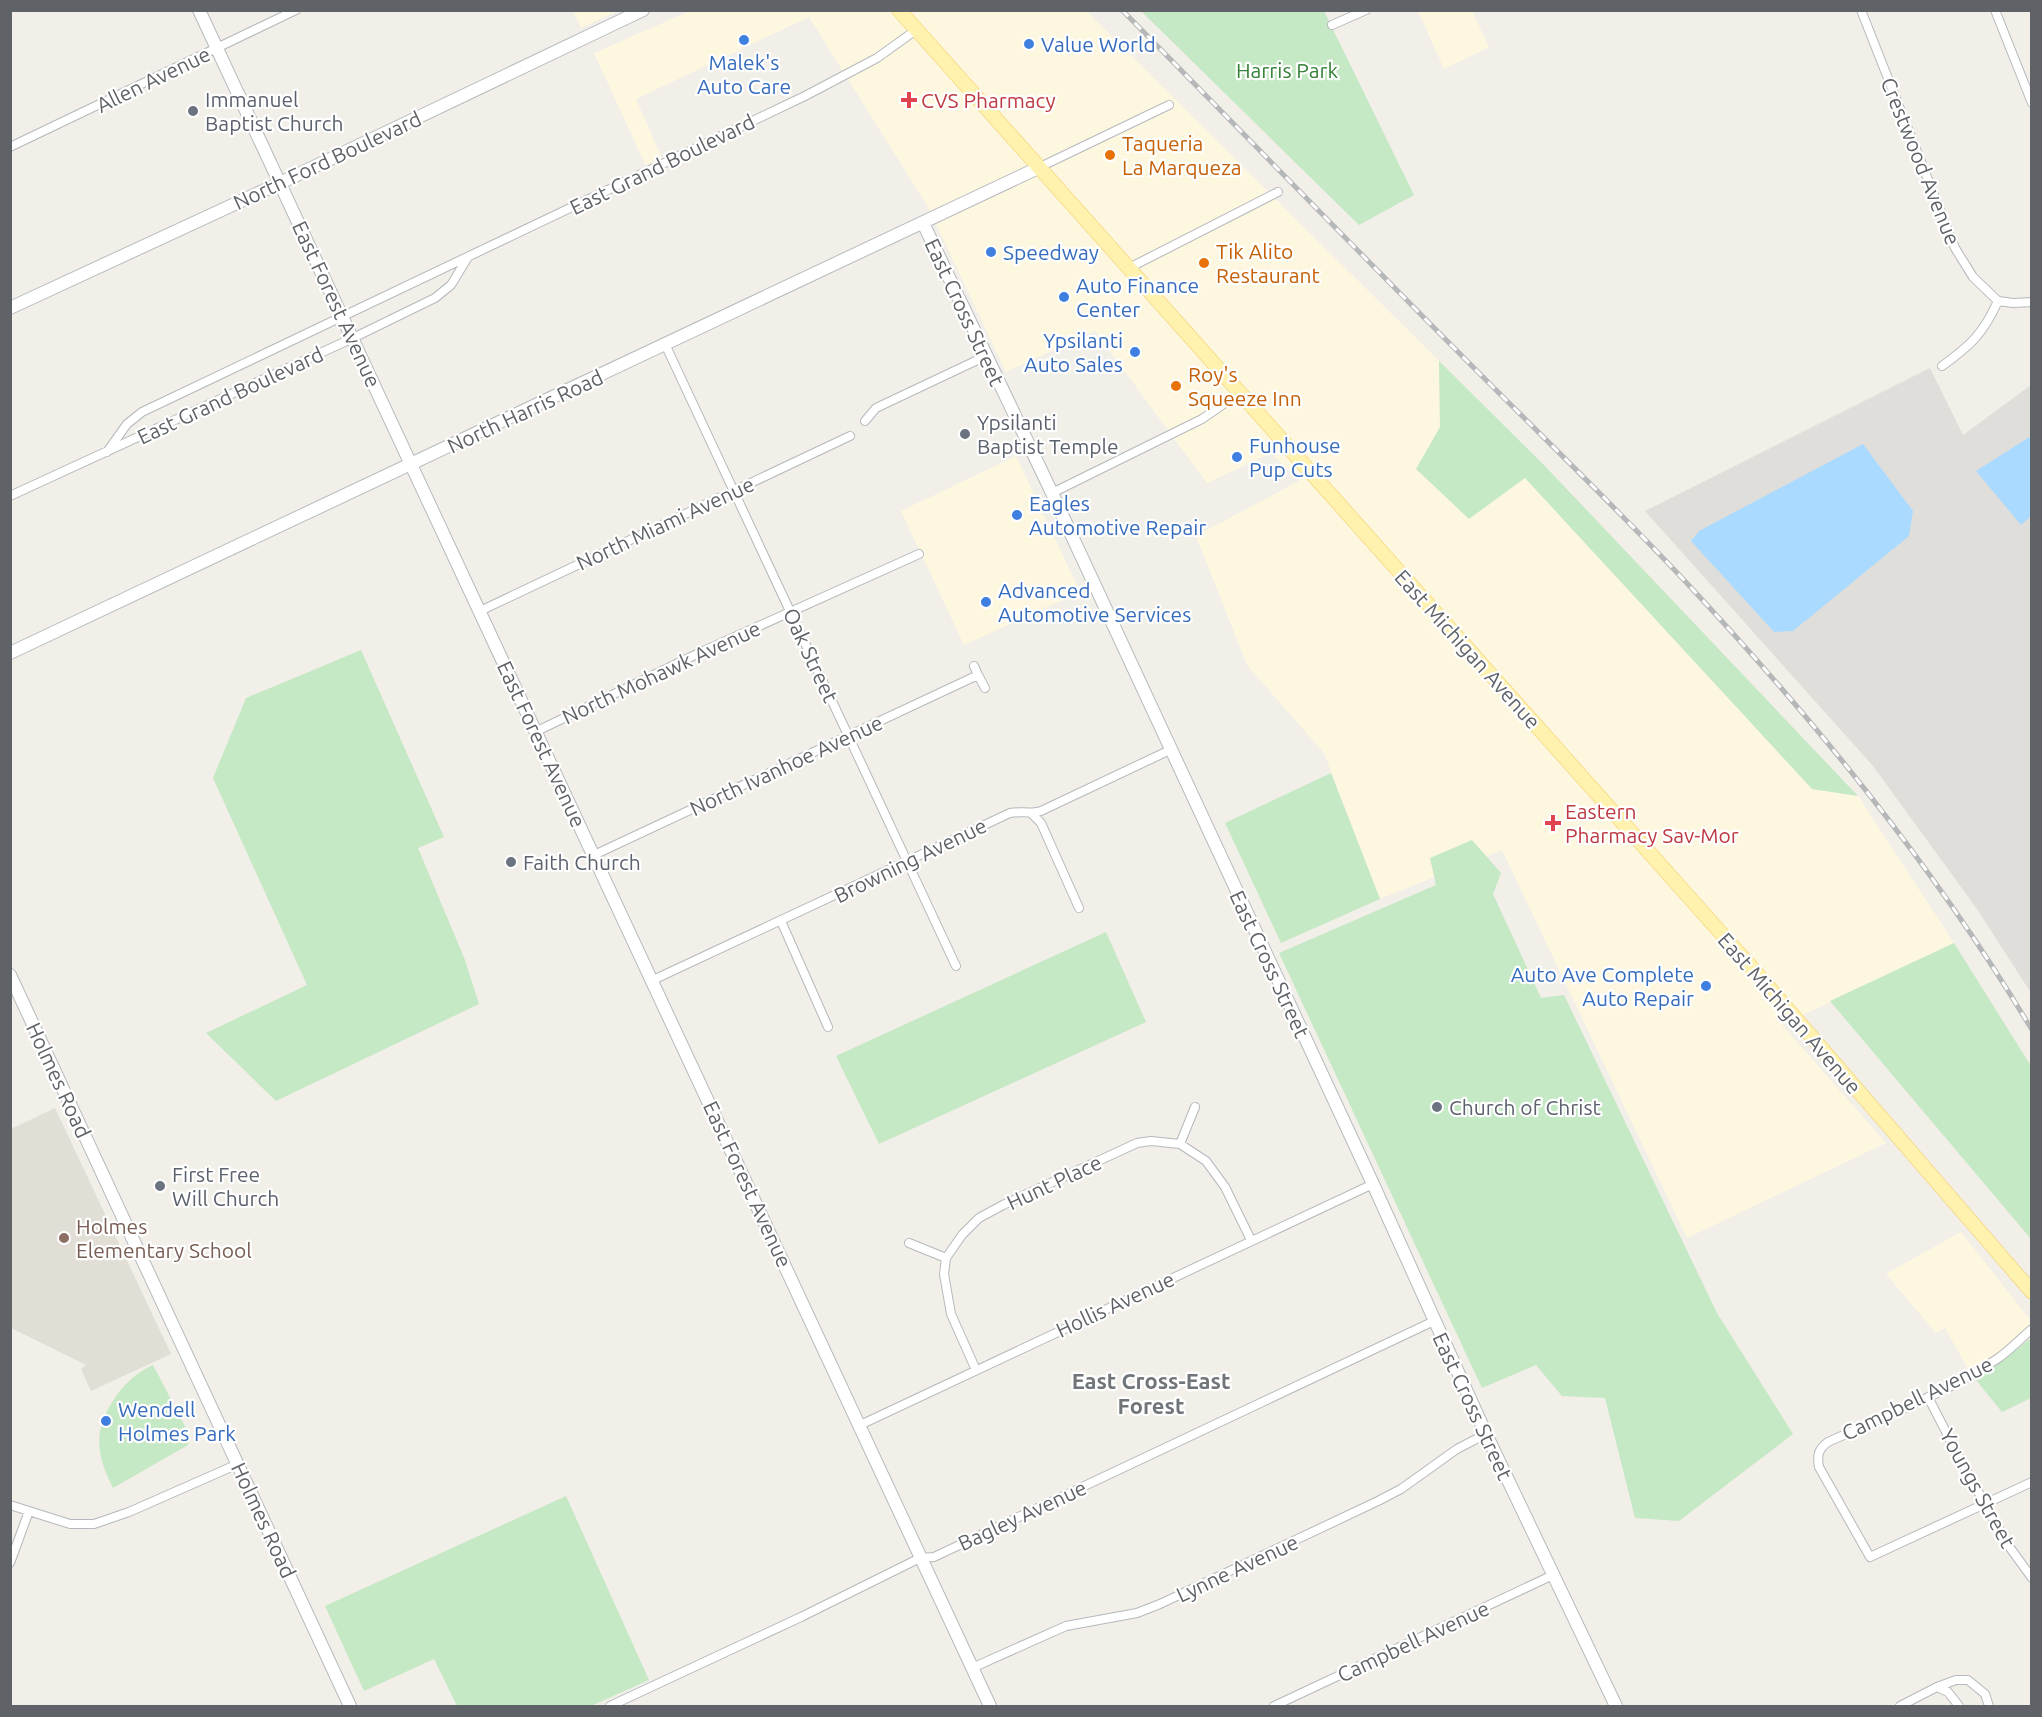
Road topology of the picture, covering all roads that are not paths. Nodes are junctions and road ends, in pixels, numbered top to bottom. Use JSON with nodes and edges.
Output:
{"nodes":[{"id":1,"x":199,"y":10,"type":"edge"},
{"id":2,"x":296,"y":10,"type":"edge"},
{"id":3,"x":643,"y":10,"type":"edge"},
{"id":4,"x":898,"y":10,"type":"edge"},
{"id":5,"x":1366,"y":10,"type":"edge"},
{"id":6,"x":1861,"y":10,"type":"edge"},
{"id":7,"x":1995,"y":10,"type":"edge"},
{"id":8,"x":1332,"y":25,"type":"dead end"},
{"id":9,"x":916,"y":30,"type":"junction"},
{"id":10,"x":217,"y":48,"type":"junction"},
{"id":11,"x":2031,"y":103,"type":"edge"},
{"id":12,"x":1169,"y":105,"type":"dead end"},
{"id":13,"x":10,"y":147,"type":"edge"},
{"id":14,"x":1038,"y":168,"type":"junction"},
{"id":15,"x":280,"y":183,"type":"junction"},
{"id":16,"x":1278,"y":192,"type":"dead end"},
{"id":17,"x":923,"y":223,"type":"junction"},
{"id":18,"x":468,"y":257,"type":"junction"},
{"id":19,"x":1129,"y":268,"type":"junction"},
{"id":20,"x":1998,"y":301,"type":"junction"},
{"id":21,"x":2031,"y":302,"type":"edge"},
{"id":22,"x":10,"y":308,"type":"edge"},
{"id":23,"x":343,"y":316,"type":"junction"},
{"id":24,"x":353,"y":338,"type":"junction"},
{"id":25,"x":665,"y":344,"type":"junction"},
{"id":26,"x":986,"y":356,"type":"junction"},
{"id":27,"x":1942,"y":366,"type":"dead end"},
{"id":28,"x":1240,"y":392,"type":"junction"},
{"id":29,"x":865,"y":421,"type":"dead end"},
{"id":30,"x":850,"y":436,"type":"dead end"},
{"id":31,"x":107,"y":452,"type":"junction"},
{"id":32,"x":411,"y":464,"type":"junction"},
{"id":33,"x":735,"y":490,"type":"junction"},
{"id":34,"x":1052,"y":493,"type":"junction"},
{"id":35,"x":10,"y":496,"type":"edge"},
{"id":36,"x":918,"y":554,"type":"dead end"},
{"id":37,"x":480,"y":611,"type":"junction"},
{"id":38,"x":791,"y":612,"type":"junction"},
{"id":39,"x":10,"y":653,"type":"edge"},
{"id":40,"x":974,"y":666,"type":"dead end"},
{"id":41,"x":978,"y":675,"type":"junction"},
{"id":42,"x":985,"y":688,"type":"dead end"},
{"id":43,"x":535,"y":732,"type":"junction"},
{"id":44,"x":848,"y":735,"type":"junction"},
{"id":45,"x":1170,"y":750,"type":"junction"},
{"id":46,"x":1031,"y":813,"type":"junction"},
{"id":47,"x":594,"y":855,"type":"junction"},
{"id":48,"x":907,"y":861,"type":"junction"},
{"id":49,"x":1078,"y":908,"type":"dead end"},
{"id":50,"x":781,"y":921,"type":"junction"},
{"id":51,"x":956,"y":966,"type":"dead end"},
{"id":52,"x":10,"y":975,"type":"edge"},
{"id":53,"x":653,"y":980,"type":"junction"},
{"id":54,"x":828,"y":1027,"type":"dead end"},
{"id":55,"x":1195,"y":1107,"type":"dead end"},
{"id":56,"x":1180,"y":1144,"type":"junction"},
{"id":57,"x":1373,"y":1184,"type":"junction"},
{"id":58,"x":1251,"y":1240,"type":"junction"},
{"id":59,"x":909,"y":1243,"type":"dead end"},
{"id":60,"x":946,"y":1258,"type":"junction"},
{"id":61,"x":2031,"y":1292,"type":"edge"},
{"id":62,"x":1434,"y":1322,"type":"junction"},
{"id":63,"x":2031,"y":1329,"type":"edge"},
{"id":64,"x":976,"y":1370,"type":"junction"},
{"id":65,"x":1928,"y":1397,"type":"junction"},
{"id":66,"x":858,"y":1425,"type":"junction"},
{"id":67,"x":1486,"y":1434,"type":"junction"},
{"id":68,"x":238,"y":1464,"type":"junction"},
{"id":69,"x":2031,"y":1482,"type":"edge"},
{"id":70,"x":1986,"y":1504,"type":"junction"},
{"id":71,"x":10,"y":1505,"type":"edge"},
{"id":72,"x":29,"y":1511,"type":"junction"},
{"id":73,"x":920,"y":1558,"type":"junction"},
{"id":74,"x":10,"y":1563,"type":"edge"},
{"id":75,"x":1552,"y":1575,"type":"junction"},
{"id":76,"x":2031,"y":1578,"type":"edge"},
{"id":77,"x":972,"y":1668,"type":"junction"},
{"id":78,"x":1937,"y":1687,"type":"junction"},
{"id":79,"x":350,"y":1707,"type":"edge"},
{"id":80,"x":610,"y":1707,"type":"edge"},
{"id":81,"x":990,"y":1707,"type":"edge"},
{"id":82,"x":1274,"y":1707,"type":"edge"},
{"id":83,"x":1616,"y":1707,"type":"edge"},
{"id":84,"x":1900,"y":1707,"type":"edge"},
{"id":85,"x":1959,"y":1707,"type":"edge"},
{"id":86,"x":1989,"y":1707,"type":"edge"}],
"edges":[{"from":1,"to":10,"type":"street","name":"East Forest Avenue"},
{"from":2,"to":10,"type":"street","name":"Allen Avenue"},
{"from":3,"to":15,"type":"street","name":"North Ford Boulevard"},
{"from":4,"to":9,"type":"main road","name":"East Michigan Avenue"},
{"from":5,"to":8,"type":"street"},
{"from":6,"to":20,"type":"street","name":"Crestwood Avenue"},
{"from":7,"to":11,"type":"street"},
{"from":9,"to":14,"type":"main road","name":"East Michigan Avenue"},
{"from":9,"to":18,"type":"street","name":"East Grand Boulevard"},
{"from":10,"to":13,"type":"street","name":"Allen Avenue"},
{"from":10,"to":15,"type":"street","name":"East Forest Avenue"},
{"from":12,"to":14,"type":"street"},
{"from":14,"to":17,"type":"street","name":"North Harris Road"},
{"from":14,"to":19,"type":"main road","name":"East Michigan Avenue"},
{"from":15,"to":22,"type":"street","name":"North Ford Boulevard"},
{"from":15,"to":23,"type":"street","name":"East Forest Avenue"},
{"from":16,"to":19,"type":"street"},
{"from":17,"to":25,"type":"street","name":"North Harris Road"},
{"from":17,"to":26,"type":"street","name":"East Cross Street"},
{"from":18,"to":23,"type":"street","name":"East Grand Boulevard"},
{"from":18,"to":24,"type":"street","name":"East Grand Boulevard"},
{"from":19,"to":28,"type":"main road","name":"East Michigan Avenue"},
{"from":20,"to":21,"type":"street"},
{"from":20,"to":27,"type":"street"},
{"from":23,"to":24,"type":"street","name":"East Forest Avenue"},
{"from":23,"to":31,"type":"street","name":"East Grand Boulevard"},
{"from":24,"to":31,"type":"street","name":"East Grand Boulevard"},
{"from":24,"to":32,"type":"street","name":"East Forest Avenue"},
{"from":25,"to":32,"type":"street","name":"North Harris Road"},
{"from":25,"to":33,"type":"street","name":"Oak Street"},
{"from":26,"to":29,"type":"street"},
{"from":26,"to":34,"type":"street","name":"East Cross Street"},
{"from":28,"to":34,"type":"street"},
{"from":28,"to":61,"type":"main road","name":"East Michigan Avenue"},
{"from":30,"to":33,"type":"street","name":"North Miami Avenue"},
{"from":31,"to":35,"type":"street","name":"East Grand Boulevard"},
{"from":32,"to":37,"type":"street","name":"East Forest Avenue"},
{"from":32,"to":39,"type":"street","name":"North Harris Road"},
{"from":33,"to":37,"type":"street","name":"North Miami Avenue"},
{"from":33,"to":38,"type":"street","name":"Oak Street"},
{"from":34,"to":45,"type":"street","name":"East Cross Street"},
{"from":36,"to":38,"type":"street","name":"North Mohawk Avenue"},
{"from":37,"to":43,"type":"street","name":"East Forest Avenue"},
{"from":38,"to":43,"type":"street","name":"North Mohawk Avenue"},
{"from":38,"to":44,"type":"street","name":"Oak Street"},
{"from":40,"to":41,"type":"street"},
{"from":41,"to":42,"type":"street"},
{"from":41,"to":44,"type":"street","name":"North Ivanhoe Avenue"},
{"from":43,"to":47,"type":"street","name":"East Forest Avenue"},
{"from":44,"to":47,"type":"street","name":"North Ivanhoe Avenue"},
{"from":44,"to":48,"type":"street","name":"Oak Street"},
{"from":45,"to":46,"type":"street","name":"Browning Avenue"},
{"from":45,"to":57,"type":"street","name":"East Cross Street"},
{"from":46,"to":48,"type":"street","name":"Browning Avenue"},
{"from":46,"to":49,"type":"street"},
{"from":47,"to":53,"type":"street","name":"East Forest Avenue"},
{"from":48,"to":50,"type":"street","name":"Browning Avenue"},
{"from":48,"to":51,"type":"street","name":"Oak Street"},
{"from":50,"to":53,"type":"street","name":"Browning Avenue"},
{"from":50,"to":54,"type":"street"},
{"from":52,"to":68,"type":"street","name":"Holmes Road"},
{"from":53,"to":66,"type":"street","name":"East Forest Avenue"},
{"from":55,"to":56,"type":"street"},
{"from":56,"to":58,"type":"street","name":"Hunt Place"},
{"from":56,"to":60,"type":"street","name":"Hunt Place"},
{"from":57,"to":58,"type":"street","name":"Hollis Avenue"},
{"from":57,"to":62,"type":"street","name":"East Cross Street"},
{"from":58,"to":64,"type":"street","name":"Hollis Avenue"},
{"from":59,"to":60,"type":"street"},
{"from":60,"to":64,"type":"street"},
{"from":62,"to":67,"type":"street","name":"East Cross Street"},
{"from":62,"to":73,"type":"street","name":"Bagley Avenue"},
{"from":63,"to":65,"type":"street","name":"Campbell Avenue"},
{"from":64,"to":66,"type":"street","name":"Hollis Avenue"},
{"from":65,"to":70,"type":"street","name":"Youngs Street"},
{"from":65,"to":70,"type":"street","name":"Campbell Avenue"},
{"from":66,"to":73,"type":"street","name":"East Forest Avenue"},
{"from":67,"to":75,"type":"street","name":"East Cross Street"},
{"from":67,"to":77,"type":"street","name":"Lynne Avenue"},
{"from":68,"to":72,"type":"street"},
{"from":68,"to":79,"type":"street","name":"Holmes Road"},
{"from":69,"to":70,"type":"street"},
{"from":70,"to":76,"type":"street","name":"Youngs Street"},
{"from":71,"to":72,"type":"street"},
{"from":72,"to":74,"type":"street"},
{"from":73,"to":77,"type":"street","name":"East Forest Avenue"},
{"from":73,"to":80,"type":"street","name":"Bagley Avenue"},
{"from":75,"to":82,"type":"street","name":"Campbell Avenue"},
{"from":75,"to":83,"type":"street","name":"East Cross Street"},
{"from":77,"to":81,"type":"street","name":"East Forest Avenue"},
{"from":78,"to":84,"type":"street"},
{"from":78,"to":85,"type":"street"},
{"from":78,"to":86,"type":"street"}]}
